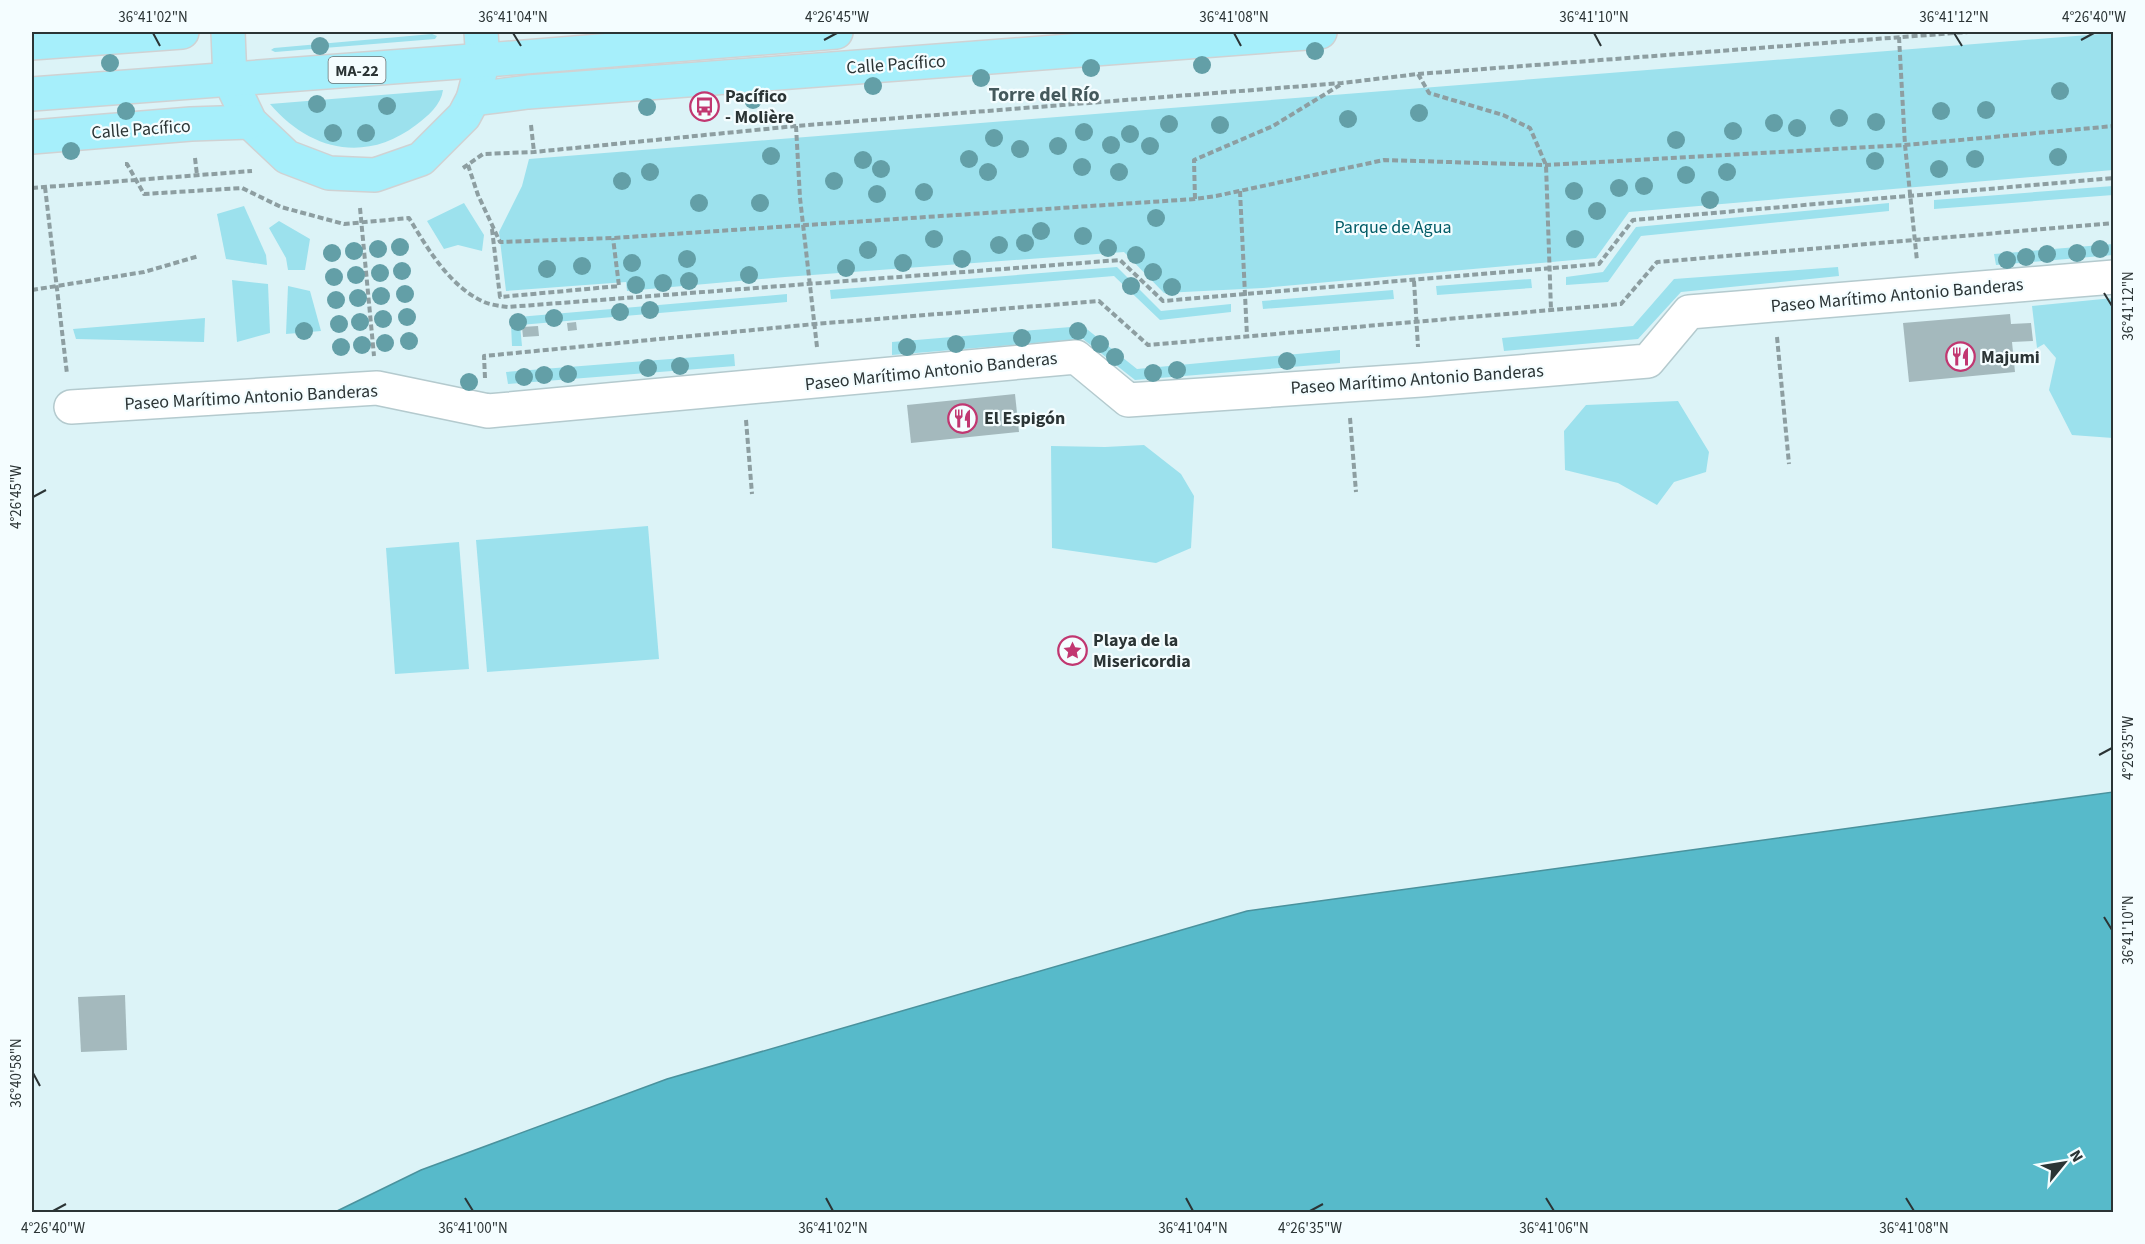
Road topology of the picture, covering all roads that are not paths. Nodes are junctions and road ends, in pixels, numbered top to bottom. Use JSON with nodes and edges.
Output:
{"nodes":[{"id":1,"x":182,"y":32,"type":"edge"},
{"id":2,"x":228,"y":32,"type":"edge"},
{"id":3,"x":836,"y":32,"type":"edge"},
{"id":4,"x":1320,"y":32,"type":"edge"},
{"id":5,"x":32,"y":44,"type":"edge"},
{"id":6,"x":482,"y":46,"type":"edge"},
{"id":7,"x":231,"y":80,"type":"junction"},
{"id":8,"x":32,"y":94,"type":"edge"},
{"id":9,"x":473,"y":99,"type":"junction"},
{"id":10,"x":250,"y":122,"type":"junction"},
{"id":11,"x":32,"y":137,"type":"edge"},
{"id":12,"x":2114,"y":277,"type":"edge"},
{"id":13,"x":71,"y":407,"type":"road end"}],
"edges":[{"from":1,"to":5,"type":"main road"},
{"from":2,"to":7,"type":"main road"},
{"from":3,"to":6,"type":"main road","name":"Calle Pacífico","number":"MA-22"},
{"from":4,"to":9,"type":"main road","name":"Calle Pacífico"},
{"from":6,"to":7,"type":"main road","name":"Calle Pacífico","number":"MA-22"},
{"from":6,"to":9,"type":"main road"},
{"from":7,"to":8,"type":"main road","name":"Calle Pacífico","number":"MA-22"},
{"from":7,"to":10,"type":"main road"},
{"from":9,"to":10,"type":"main road"},
{"from":10,"to":11,"type":"main road","name":"Calle Pacífico"},
{"from":12,"to":13,"type":"street","name":"Paseo Marítimo Antonio Banderas"}]}
